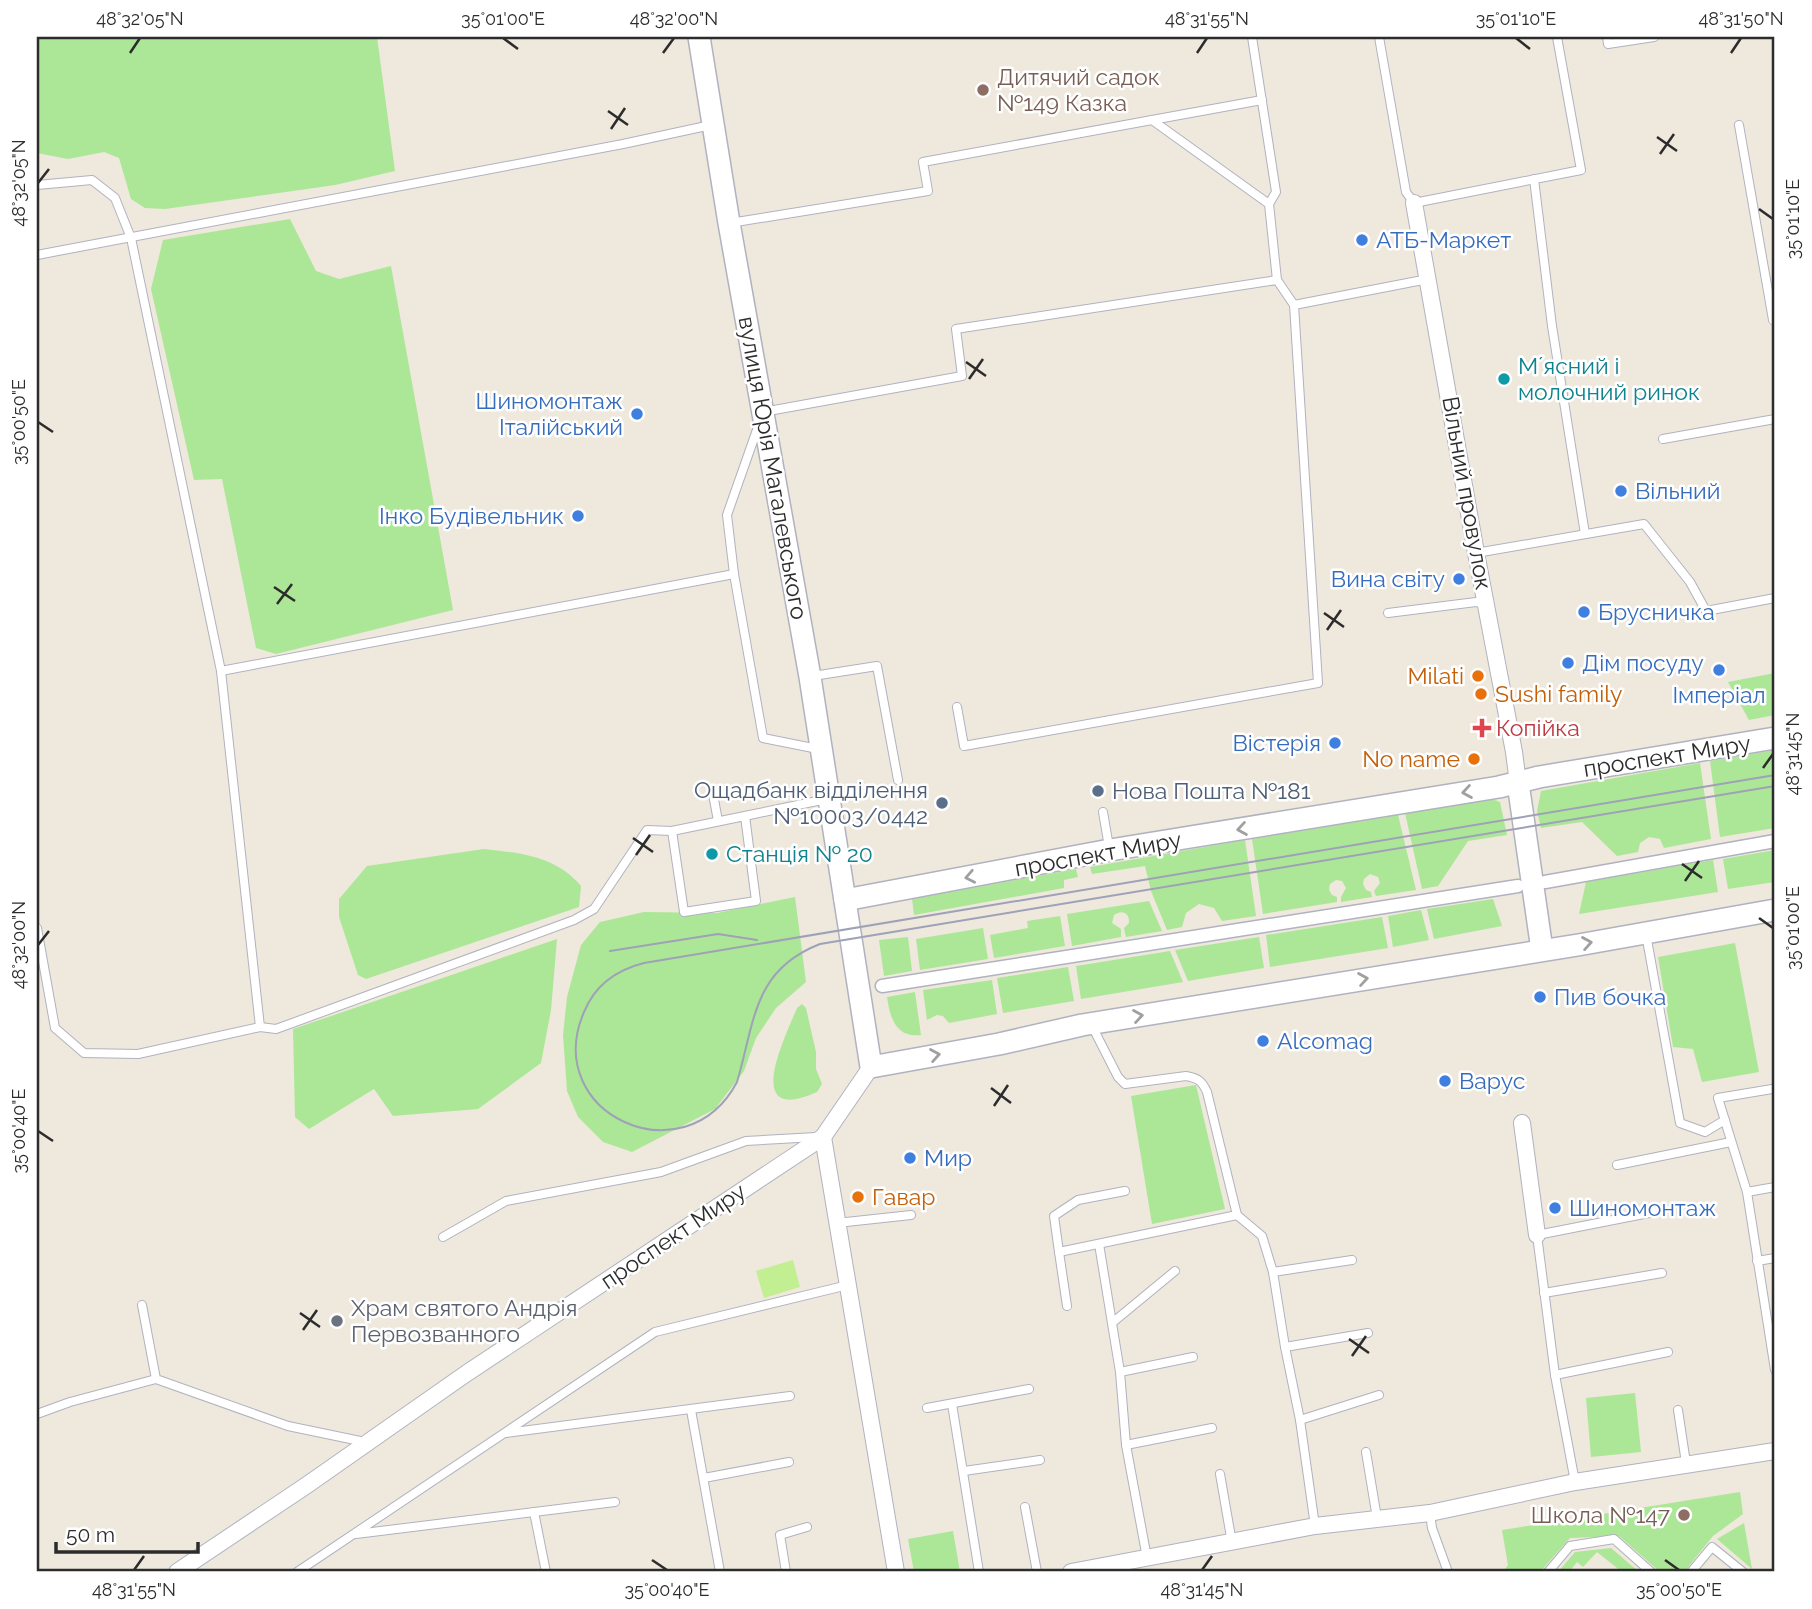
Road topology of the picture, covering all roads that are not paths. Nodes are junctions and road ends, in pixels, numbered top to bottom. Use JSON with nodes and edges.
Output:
{"nodes":[{"id":1,"x":699,"y":37,"type":"edge"},
{"id":2,"x":1252,"y":37,"type":"edge"},
{"id":3,"x":1380,"y":37,"type":"edge"},
{"id":4,"x":1557,"y":37,"type":"edge"},
{"id":5,"x":1607,"y":37,"type":"edge"},
{"id":6,"x":1654,"y":37,"type":"edge"},
{"id":7,"x":1262,"y":100,"type":"junction"},
{"id":8,"x":1152,"y":120,"type":"junction"},
{"id":9,"x":713,"y":124,"type":"junction"},
{"id":10,"x":1739,"y":125,"type":"dead end"},
{"id":11,"x":1534,"y":179,"type":"junction"},
{"id":12,"x":37,"y":185,"type":"edge"},
{"id":13,"x":1414,"y":202,"type":"junction"},
{"id":14,"x":1269,"y":204,"type":"junction"},
{"id":15,"x":729,"y":223,"type":"junction"},
{"id":16,"x":131,"y":238,"type":"junction"},
{"id":17,"x":37,"y":255,"type":"edge"},
{"id":18,"x":1428,"y":279,"type":"junction"},
{"id":19,"x":1277,"y":280,"type":"junction"},
{"id":20,"x":1294,"y":305,"type":"junction"},
{"id":21,"x":1775,"y":319,"type":"edge"},
{"id":22,"x":762,"y":412,"type":"junction"},
{"id":23,"x":1775,"y":419,"type":"edge"},
{"id":24,"x":1663,"y":439,"type":"dead end"},
{"id":25,"x":1585,"y":534,"type":"junction"},
{"id":26,"x":1476,"y":553,"type":"junction"},
{"id":27,"x":734,"y":574,"type":"junction"},
{"id":28,"x":1775,"y":598,"type":"edge"},
{"id":29,"x":1487,"y":604,"type":"junction"},
{"id":30,"x":1388,"y":613,"type":"dead end"},
{"id":31,"x":221,"y":671,"type":"junction"},
{"id":32,"x":810,"y":677,"type":"junction"},
{"id":33,"x":957,"y":707,"type":"dead end"},
{"id":34,"x":1775,"y":737,"type":"edge"},
{"id":35,"x":822,"y":750,"type":"junction"},
{"id":36,"x":898,"y":780,"type":"dead end"},
{"id":37,"x":1518,"y":783,"type":"junction"},
{"id":38,"x":713,"y":794,"type":"dead end"},
{"id":39,"x":830,"y":799,"type":"junction"},
{"id":40,"x":1104,"y":812,"type":"dead end"},
{"id":41,"x":745,"y":816,"type":"junction"},
{"id":42,"x":718,"y":821,"type":"junction"},
{"id":43,"x":672,"y":831,"type":"junction"},
{"id":44,"x":1775,"y":841,"type":"edge"},
{"id":45,"x":1110,"y":850,"type":"junction"},
{"id":46,"x":1545,"y":882,"type":"dead end"},
{"id":47,"x":1518,"y":886,"type":"dead end"},
{"id":48,"x":845,"y":900,"type":"junction"},
{"id":49,"x":1775,"y":909,"type":"edge"},
{"id":50,"x":37,"y":928,"type":"edge"},
{"id":51,"x":1646,"y":933,"type":"junction"},
{"id":52,"x":1542,"y":950,"type":"junction"},
{"id":53,"x":882,"y":986,"type":"dead end"},
{"id":54,"x":1091,"y":1024,"type":"junction"},
{"id":55,"x":260,"y":1027,"type":"junction"},
{"id":56,"x":871,"y":1067,"type":"junction"},
{"id":57,"x":1772,"y":1089,"type":"dead end"},
{"id":58,"x":1725,"y":1120,"type":"junction"},
{"id":59,"x":1522,"y":1123,"type":"dead end"},
{"id":60,"x":823,"y":1136,"type":"junction"},
{"id":61,"x":1731,"y":1142,"type":"junction"},
{"id":62,"x":1617,"y":1165,"type":"dead end"},
{"id":63,"x":1775,"y":1187,"type":"edge"},
{"id":64,"x":1125,"y":1191,"type":"dead end"},
{"id":65,"x":1747,"y":1192,"type":"junction"},
{"id":66,"x":1654,"y":1212,"type":"dead end"},
{"id":67,"x":911,"y":1215,"type":"dead end"},
{"id":68,"x":1237,"y":1215,"type":"junction"},
{"id":69,"x":838,"y":1223,"type":"junction"},
{"id":70,"x":1537,"y":1235,"type":"junction"},
{"id":71,"x":443,"y":1237,"type":"dead end"},
{"id":72,"x":1099,"y":1244,"type":"junction"},
{"id":73,"x":1059,"y":1252,"type":"junction"},
{"id":74,"x":1775,"y":1258,"type":"edge"},
{"id":75,"x":1352,"y":1260,"type":"dead end"},
{"id":76,"x":1757,"y":1261,"type":"junction"},
{"id":77,"x":1175,"y":1271,"type":"dead end"},
{"id":78,"x":1273,"y":1272,"type":"junction"},
{"id":79,"x":1662,"y":1273,"type":"dead end"},
{"id":80,"x":848,"y":1285,"type":"junction"},
{"id":81,"x":1544,"y":1293,"type":"junction"},
{"id":82,"x":142,"y":1305,"type":"dead end"},
{"id":83,"x":1067,"y":1306,"type":"dead end"},
{"id":84,"x":1112,"y":1323,"type":"junction"},
{"id":85,"x":1772,"y":1330,"type":"edge"},
{"id":86,"x":1368,"y":1333,"type":"dead end"},
{"id":87,"x":1285,"y":1347,"type":"junction"},
{"id":88,"x":1668,"y":1352,"type":"dead end"},
{"id":89,"x":1194,"y":1357,"type":"dead end"},
{"id":90,"x":1775,"y":1370,"type":"edge"},
{"id":91,"x":1120,"y":1372,"type":"junction"},
{"id":92,"x":1555,"y":1375,"type":"junction"},
{"id":93,"x":156,"y":1379,"type":"junction"},
{"id":94,"x":1029,"y":1389,"type":"dead end"},
{"id":95,"x":1379,"y":1395,"type":"dead end"},
{"id":96,"x":790,"y":1396,"type":"dead end"},
{"id":97,"x":952,"y":1404,"type":"junction"},
{"id":98,"x":927,"y":1408,"type":"dead end"},
{"id":99,"x":691,"y":1410,"type":"junction"},
{"id":100,"x":1678,"y":1410,"type":"dead end"},
{"id":101,"x":37,"y":1413,"type":"edge"},
{"id":102,"x":1300,"y":1420,"type":"junction"},
{"id":103,"x":1212,"y":1428,"type":"dead end"},
{"id":104,"x":503,"y":1434,"type":"junction"},
{"id":105,"x":368,"y":1442,"type":"junction"},
{"id":106,"x":1126,"y":1445,"type":"junction"},
{"id":107,"x":1775,"y":1451,"type":"edge"},
{"id":108,"x":1366,"y":1452,"type":"dead end"},
{"id":109,"x":1040,"y":1460,"type":"dead end"},
{"id":110,"x":789,"y":1462,"type":"dead end"},
{"id":111,"x":1686,"y":1463,"type":"junction"},
{"id":112,"x":964,"y":1471,"type":"junction"},
{"id":113,"x":1220,"y":1474,"type":"dead end"},
{"id":114,"x":704,"y":1478,"type":"junction"},
{"id":115,"x":1575,"y":1482,"type":"junction"},
{"id":116,"x":615,"y":1502,"type":"dead end"},
{"id":117,"x":1025,"y":1507,"type":"dead end"},
{"id":118,"x":534,"y":1512,"type":"junction"},
{"id":119,"x":1430,"y":1513,"type":"junction"},
{"id":120,"x":1377,"y":1518,"type":"junction"},
{"id":121,"x":1315,"y":1526,"type":"junction"},
{"id":122,"x":807,"y":1527,"type":"dead end"},
{"id":123,"x":353,"y":1534,"type":"junction"},
{"id":124,"x":1232,"y":1543,"type":"junction"},
{"id":125,"x":1147,"y":1558,"type":"junction"},
{"id":126,"x":311,"y":1568,"type":"edge"},
{"id":127,"x":177,"y":1572,"type":"edge"},
{"id":128,"x":296,"y":1572,"type":"edge"},
{"id":129,"x":546,"y":1572,"type":"edge"},
{"id":130,"x":720,"y":1572,"type":"edge"},
{"id":131,"x":786,"y":1572,"type":"edge"},
{"id":132,"x":896,"y":1572,"type":"edge"},
{"id":133,"x":979,"y":1572,"type":"edge"},
{"id":134,"x":1037,"y":1572,"type":"edge"},
{"id":135,"x":1070,"y":1572,"type":"edge"},
{"id":136,"x":1448,"y":1572,"type":"edge"},
{"id":137,"x":1548,"y":1572,"type":"edge"},
{"id":138,"x":1651,"y":1572,"type":"edge"},
{"id":139,"x":1691,"y":1572,"type":"edge"},
{"id":140,"x":1743,"y":1572,"type":"edge"}],
"edges":[{"from":1,"to":9,"type":"street","name":"вулиця Юрія Магалевського"},
{"from":2,"to":7,"type":"lane"},
{"from":3,"to":13,"type":"lane"},
{"from":4,"to":11,"type":"lane"},
{"from":5,"to":6,"type":"lane"},
{"from":7,"to":8,"type":"lane"},
{"from":7,"to":14,"type":"lane"},
{"from":8,"to":14,"type":"lane"},
{"from":8,"to":15,"type":"lane"},
{"from":9,"to":15,"type":"street","name":"вулиця Юрія Магалевського"},
{"from":9,"to":16,"type":"lane"},
{"from":10,"to":21,"type":"lane"},
{"from":11,"to":13,"type":"lane"},
{"from":11,"to":25,"type":"lane"},
{"from":12,"to":16,"type":"lane"},
{"from":13,"to":18,"type":"street","name":"Вільний провулок"},
{"from":14,"to":19,"type":"lane"},
{"from":15,"to":22,"type":"street","name":"вулиця Юрія Магалевського"},
{"from":16,"to":17,"type":"lane"},
{"from":16,"to":31,"type":"lane"},
{"from":18,"to":20,"type":"lane"},
{"from":18,"to":26,"type":"street","name":"Вільний провулок"},
{"from":19,"to":20,"type":"lane"},
{"from":19,"to":22,"type":"lane"},
{"from":20,"to":33,"type":"lane"},
{"from":22,"to":27,"type":"lane"},
{"from":22,"to":32,"type":"street","name":"вулиця Юрія Магалевського"},
{"from":23,"to":24,"type":"lane"},
{"from":25,"to":26,"type":"lane"},
{"from":25,"to":28,"type":"lane"},
{"from":26,"to":29,"type":"street","name":"Вільний провулок"},
{"from":27,"to":31,"type":"lane"},
{"from":27,"to":35,"type":"lane"},
{"from":29,"to":30,"type":"lane"},
{"from":29,"to":37,"type":"street","name":"Вільний провулок"},
{"from":31,"to":55,"type":"lane"},
{"from":32,"to":35,"type":"street","name":"вулиця Юрія Магалевського"},
{"from":32,"to":36,"type":"lane"},
{"from":34,"to":37,"type":"street","name":"проспект Миру"},
{"from":35,"to":39,"type":"street","name":"вулиця Юрія Магалевського"},
{"from":37,"to":45,"type":"street","name":"проспект Миру","one_way":true},
{"from":37,"to":52,"type":"street"},
{"from":38,"to":42,"type":"lane"},
{"from":39,"to":41,"type":"lane"},
{"from":39,"to":48,"type":"street","name":"вулиця Юрія Магалевського"},
{"from":40,"to":45,"type":"lane"},
{"from":41,"to":42,"type":"lane"},
{"from":41,"to":43,"type":"lane"},
{"from":42,"to":43,"type":"lane"},
{"from":43,"to":55,"type":"lane"},
{"from":44,"to":46,"type":"street"},
{"from":45,"to":48,"type":"street","name":"проспект Миру","one_way":true},
{"from":47,"to":53,"type":"street"},
{"from":48,"to":56,"type":"street"},
{"from":49,"to":51,"type":"street"},
{"from":50,"to":55,"type":"lane"},
{"from":52,"to":51,"type":"street","one_way":true},
{"from":51,"to":58,"type":"lane"},
{"from":54,"to":52,"type":"street","one_way":true},
{"from":56,"to":54,"type":"street","one_way":true},
{"from":54,"to":68,"type":"lane"},
{"from":56,"to":60,"type":"street","name":"проспект Миру"},
{"from":57,"to":58,"type":"lane"},
{"from":58,"to":61,"type":"lane"},
{"from":59,"to":70,"type":"street"},
{"from":60,"to":69,"type":"street"},
{"from":60,"to":71,"type":"lane"},
{"from":60,"to":105,"type":"street","name":"проспект Миру"},
{"from":61,"to":62,"type":"lane"},
{"from":61,"to":65,"type":"lane"},
{"from":63,"to":65,"type":"lane"},
{"from":64,"to":73,"type":"lane"},
{"from":65,"to":76,"type":"lane"},
{"from":66,"to":70,"type":"lane"},
{"from":67,"to":69,"type":"lane"},
{"from":68,"to":72,"type":"lane"},
{"from":68,"to":78,"type":"lane"},
{"from":69,"to":80,"type":"street"},
{"from":70,"to":81,"type":"lane"},
{"from":72,"to":73,"type":"lane"},
{"from":72,"to":84,"type":"lane"},
{"from":73,"to":83,"type":"lane"},
{"from":74,"to":76,"type":"lane"},
{"from":75,"to":78,"type":"lane"},
{"from":76,"to":85,"type":"lane"},
{"from":77,"to":84,"type":"lane"},
{"from":78,"to":87,"type":"lane"},
{"from":79,"to":81,"type":"lane"},
{"from":80,"to":104,"type":"lane"},
{"from":80,"to":132,"type":"street"},
{"from":81,"to":92,"type":"lane"},
{"from":82,"to":93,"type":"lane"},
{"from":84,"to":91,"type":"lane"},
{"from":85,"to":90,"type":"lane"},
{"from":86,"to":87,"type":"lane"},
{"from":87,"to":102,"type":"lane"},
{"from":88,"to":92,"type":"lane"},
{"from":89,"to":91,"type":"lane"},
{"from":91,"to":106,"type":"lane"},
{"from":92,"to":115,"type":"lane"},
{"from":93,"to":101,"type":"lane"},
{"from":93,"to":105,"type":"lane"},
{"from":94,"to":97,"type":"lane"},
{"from":95,"to":102,"type":"lane"},
{"from":96,"to":99,"type":"lane"},
{"from":97,"to":98,"type":"lane"},
{"from":97,"to":112,"type":"lane"},
{"from":99,"to":104,"type":"lane"},
{"from":99,"to":114,"type":"lane"},
{"from":100,"to":111,"type":"lane"},
{"from":102,"to":121,"type":"lane"},
{"from":103,"to":106,"type":"lane"},
{"from":104,"to":123,"type":"lane"},
{"from":105,"to":127,"type":"street","name":"проспект Миру"},
{"from":106,"to":125,"type":"lane"},
{"from":107,"to":111,"type":"street"},
{"from":108,"to":120,"type":"lane"},
{"from":109,"to":112,"type":"lane"},
{"from":110,"to":114,"type":"lane"},
{"from":111,"to":115,"type":"street"},
{"from":112,"to":133,"type":"lane"},
{"from":113,"to":124,"type":"lane"},
{"from":114,"to":130,"type":"lane"},
{"from":115,"to":119,"type":"street"},
{"from":116,"to":118,"type":"lane"},
{"from":117,"to":134,"type":"lane"},
{"from":118,"to":123,"type":"lane"},
{"from":118,"to":129,"type":"lane"},
{"from":119,"to":120,"type":"street"},
{"from":119,"to":136,"type":"lane"},
{"from":120,"to":121,"type":"street"},
{"from":121,"to":124,"type":"street"},
{"from":122,"to":131,"type":"lane"},
{"from":123,"to":126,"type":"lane"},
{"from":124,"to":125,"type":"street"},
{"from":125,"to":135,"type":"street"},
{"from":126,"to":128,"type":"lane"},
{"from":137,"to":138,"type":"lane"},
{"from":139,"to":140,"type":"lane"}]}
